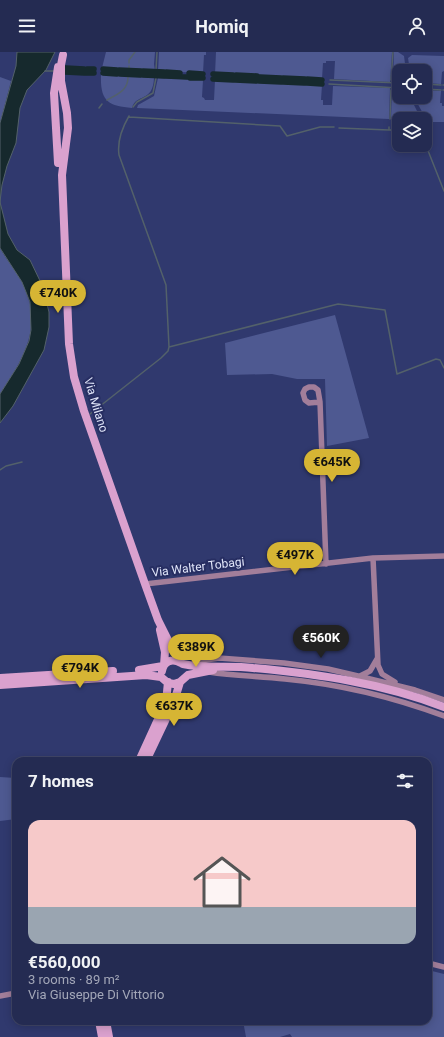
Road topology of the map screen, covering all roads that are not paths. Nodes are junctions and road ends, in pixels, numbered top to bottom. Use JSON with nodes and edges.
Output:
{"nodes":[{"id":1,"x":64,"y":53,"type":"edge"},
{"id":2,"x":320,"y":402,"type":"dead end"},
{"id":3,"x":444,"y":556,"type":"edge"},
{"id":4,"x":373,"y":558,"type":"junction"},
{"id":5,"x":326,"y":564,"type":"junction"},
{"id":6,"x":145,"y":584,"type":"junction"},
{"id":7,"x":158,"y":620,"type":"junction"},
{"id":8,"x":377,"y":656,"type":"junction"},
{"id":9,"x":181,"y":663,"type":"junction"},
{"id":10,"x":196,"y":665,"type":"junction"},
{"id":11,"x":164,"y":666,"type":"junction"},
{"id":12,"x":234,"y":666,"type":"junction"},
{"id":13,"x":203,"y":671,"type":"junction"},
{"id":14,"x":358,"y":676,"type":"junction"},
{"id":15,"x":0,"y":678,"type":"edge"},
{"id":16,"x":183,"y":680,"type":"junction"},
{"id":17,"x":166,"y":681,"type":"junction"},
{"id":18,"x":0,"y":685,"type":"edge"},
{"id":19,"x":408,"y":688,"type":"junction"},
{"id":20,"x":444,"y":700,"type":"edge"},
{"id":21,"x":444,"y":707,"type":"edge"},
{"id":22,"x":444,"y":716,"type":"edge"},
{"id":23,"x":141,"y":757,"type":"edge"},
{"id":24,"x":148,"y":757,"type":"edge"},
{"id":25,"x":432,"y":964,"type":"edge"},
{"id":26,"x":444,"y":966,"type":"edge"},
{"id":27,"x":12,"y":994,"type":"edge"},
{"id":28,"x":0,"y":996,"type":"edge"},
{"id":29,"x":100,"y":1025,"type":"edge"},
{"id":30,"x":107,"y":1025,"type":"edge"},
{"id":31,"x":102,"y":1037,"type":"edge"},
{"id":32,"x":109,"y":1037,"type":"edge"}],
"edges":[{"from":1,"to":6,"type":"street","name":"Via Milano"},
{"from":2,"to":5,"type":"street"},
{"from":3,"to":4,"type":"street","name":"Via Walter Tobagi"},
{"from":4,"to":5,"type":"street","name":"Via Walter Tobagi"},
{"from":4,"to":8,"type":"street"},
{"from":5,"to":6,"type":"street","name":"Via Walter Tobagi"},
{"from":6,"to":7,"type":"street","name":"Via Milano"},
{"from":7,"to":9,"type":"street","name":"Via Milano"},
{"from":7,"to":11,"type":"street","name":"Via Milano"},
{"from":8,"to":14,"type":"street"},
{"from":8,"to":19,"type":"street"},
{"from":9,"to":10,"type":"street"},
{"from":9,"to":11,"type":"street"},
{"from":9,"to":16,"type":"street"},
{"from":10,"to":12,"type":"street"},
{"from":10,"to":14,"type":"street"},
{"from":11,"to":15,"type":"street"},
{"from":11,"to":17,"type":"street"},
{"from":12,"to":13,"type":"street"},
{"from":12,"to":21,"type":"street"},
{"from":13,"to":16,"type":"street"},
{"from":13,"to":22,"type":"street"},
{"from":14,"to":19,"type":"street"},
{"from":16,"to":17,"type":"street"},
{"from":16,"to":24,"type":"street"},
{"from":17,"to":18,"type":"street"},
{"from":17,"to":23,"type":"street"},
{"from":19,"to":20,"type":"street"},
{"from":25,"to":26,"type":"street"},
{"from":27,"to":28,"type":"street"},
{"from":29,"to":31,"type":"street"},
{"from":30,"to":32,"type":"street"}]}
